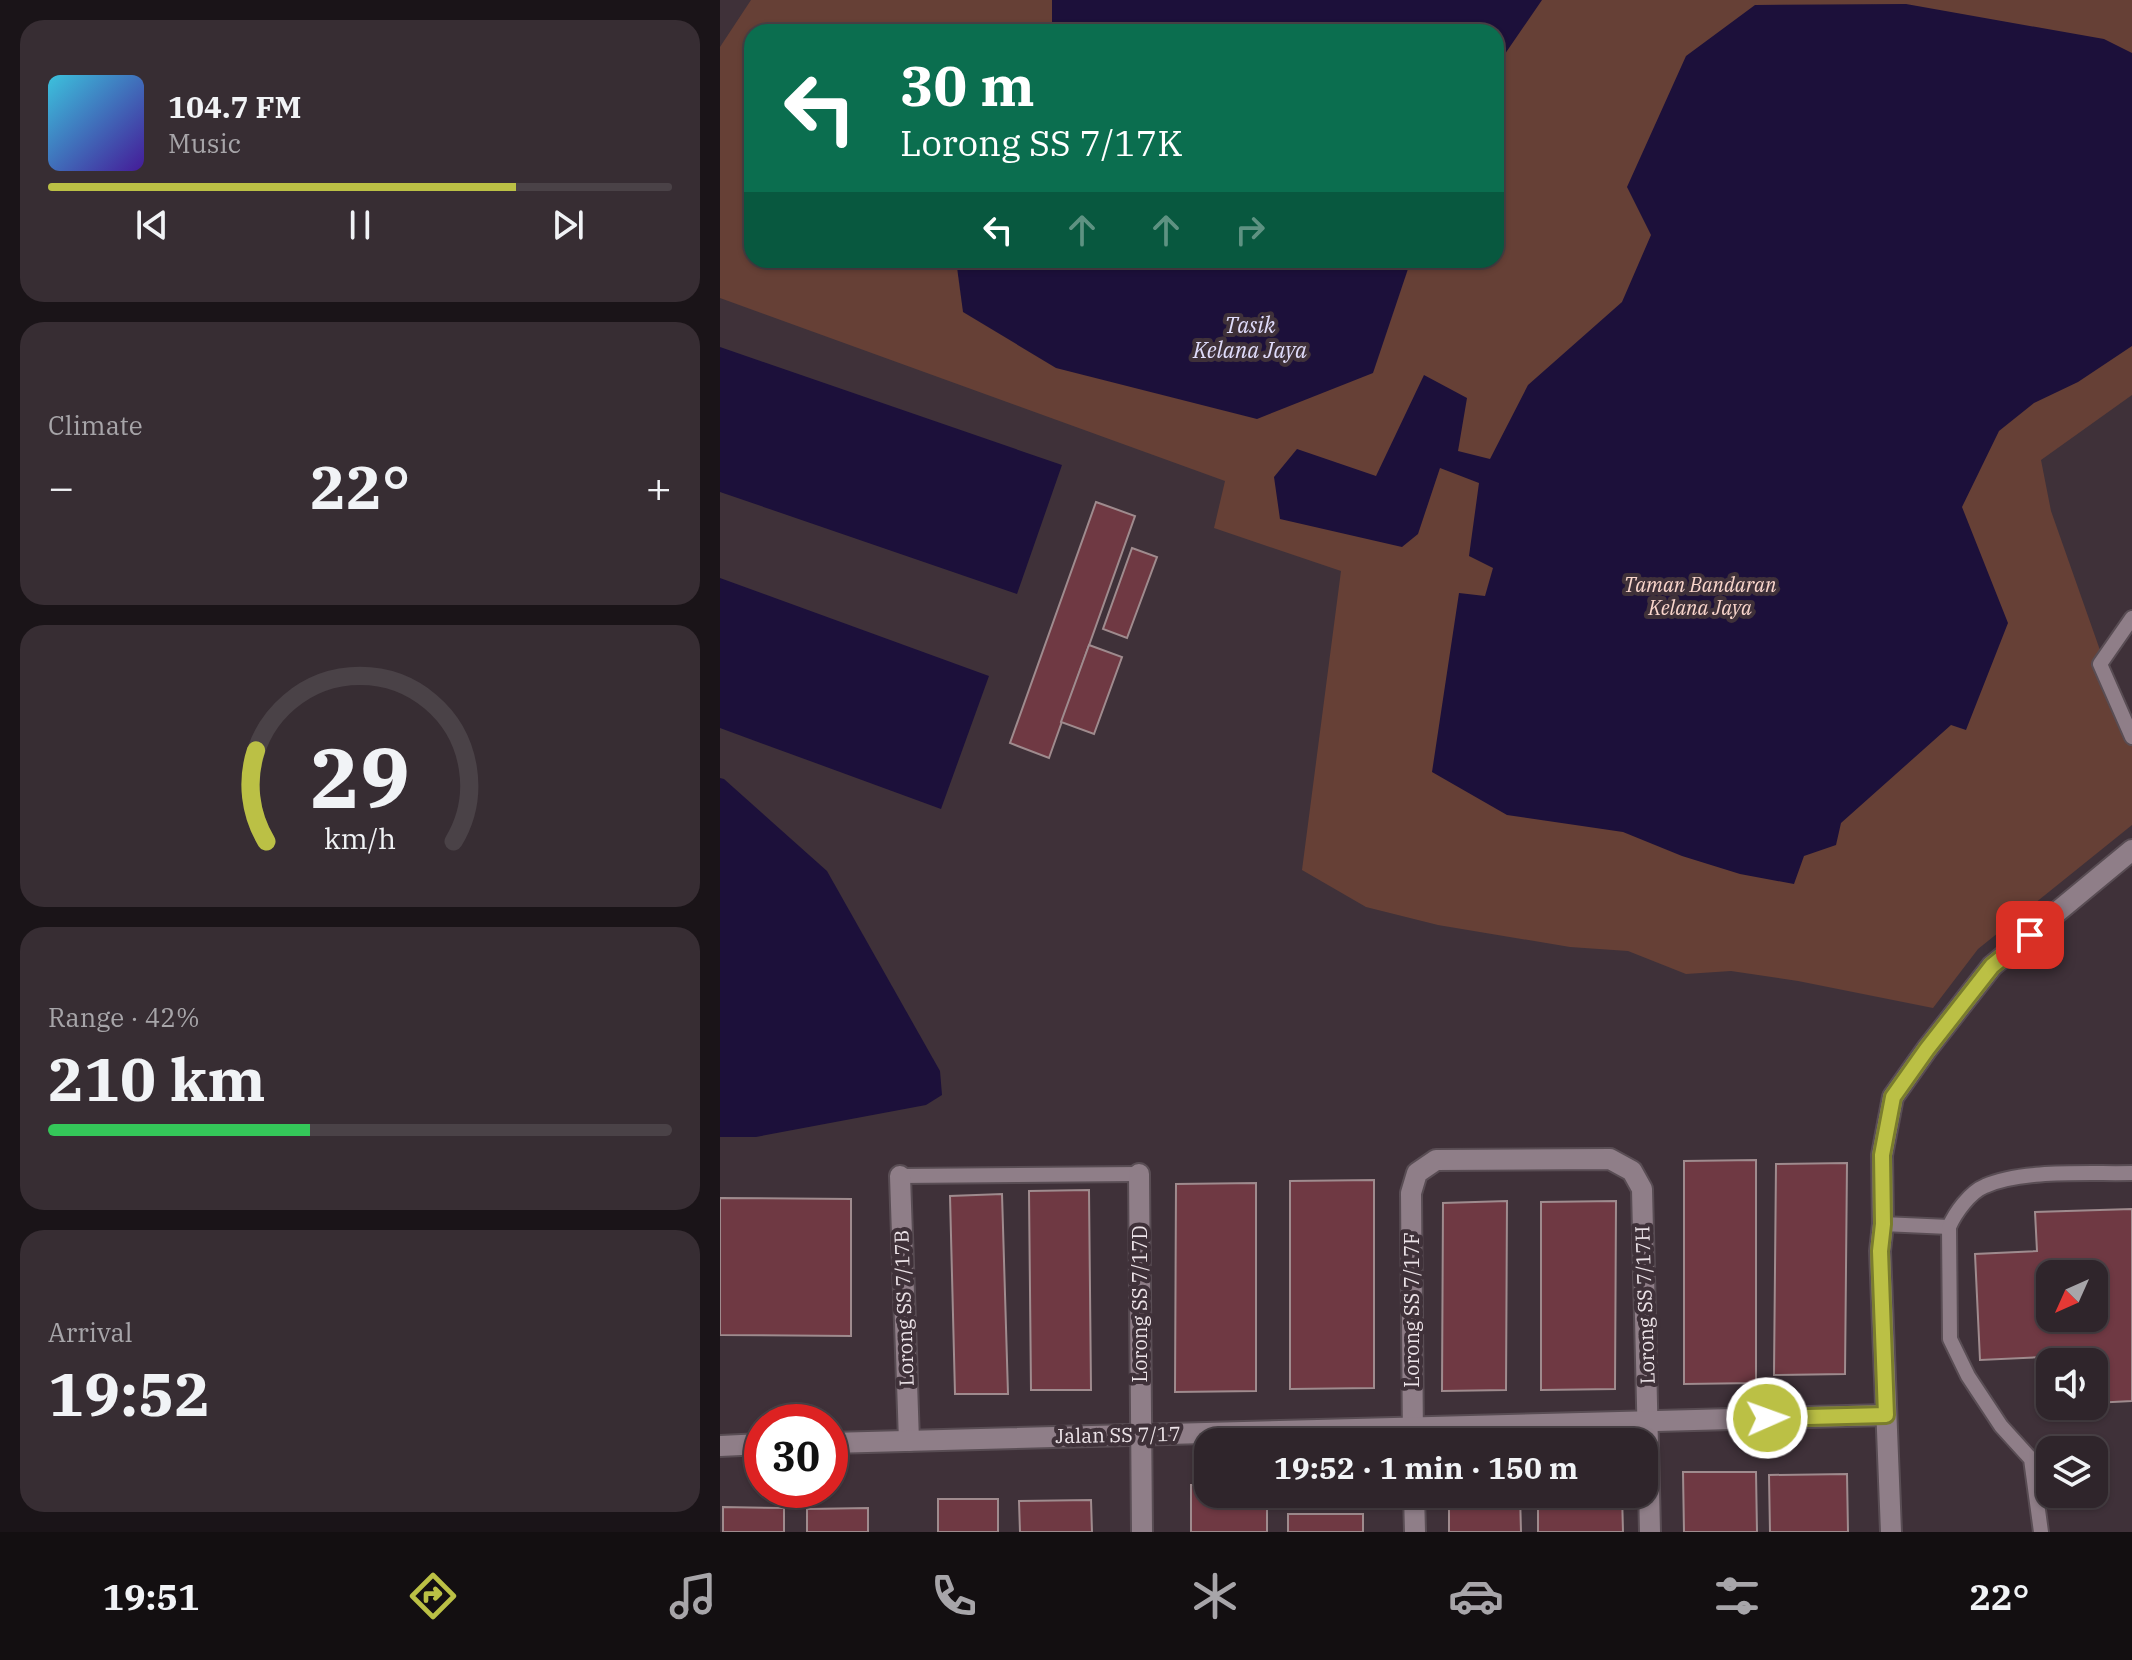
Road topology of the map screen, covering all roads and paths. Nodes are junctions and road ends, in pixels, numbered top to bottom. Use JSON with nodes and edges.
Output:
{"nodes":[{"id":1,"x":2132,"y":618,"type":"edge"},
{"id":2,"x":2132,"y":737,"type":"edge"},
{"id":3,"x":2132,"y":850,"type":"edge"},
{"id":4,"x":2132,"y":1173,"type":"edge"},
{"id":5,"x":1139,"y":1174,"type":"joint"},
{"id":6,"x":900,"y":1176,"type":"joint"},
{"id":7,"x":1411,"y":1193,"type":"joint"},
{"id":8,"x":1883,"y":1224,"type":"junction"},
{"id":9,"x":1949,"y":1227,"type":"junction"},
{"id":10,"x":1886,"y":1415,"type":"junction"},
{"id":11,"x":1648,"y":1421,"type":"junction"},
{"id":12,"x":1413,"y":1428,"type":"edge"},
{"id":13,"x":1530,"y":1428,"type":"edge"},
{"id":14,"x":1141,"y":1435,"type":"junction"},
{"id":15,"x":1194,"y":1435,"type":"edge"},
{"id":16,"x":909,"y":1441,"type":"junction"},
{"id":17,"x":848,"y":1443,"type":"edge"},
{"id":18,"x":744,"y":1445,"type":"edge"},
{"id":19,"x":720,"y":1446,"type":"edge"},
{"id":20,"x":1414,"y":1508,"type":"edge"},
{"id":21,"x":1142,"y":1532,"type":"edge"},
{"id":22,"x":1415,"y":1532,"type":"edge"},
{"id":23,"x":1650,"y":1532,"type":"edge"},
{"id":24,"x":1891,"y":1532,"type":"edge"},
{"id":25,"x":2041,"y":1532,"type":"edge"}],
"edges":[{"from":1,"to":2,"type":"lane"},
{"from":3,"to":8,"type":"street"},
{"from":4,"to":9,"type":"lane"},
{"from":5,"to":6,"type":"lane"},
{"from":5,"to":14,"type":"street","name":"Lorong SS 7/17D"},
{"from":6,"to":16,"type":"street","name":"Lorong SS 7/17B"},
{"from":7,"to":11,"type":"street","name":"Lorong SS 7/17H"},
{"from":7,"to":12,"type":"street","name":"Lorong SS 7/17F"},
{"from":8,"to":9,"type":"lane"},
{"from":8,"to":10,"type":"street"},
{"from":9,"to":25,"type":"lane"},
{"from":10,"to":11,"type":"street","name":"Jalan SS 7/17"},
{"from":10,"to":24,"type":"street"},
{"from":11,"to":13,"type":"street","name":"Jalan SS 7/17"},
{"from":11,"to":23,"type":"street","name":"Lorong SS 7/17H"},
{"from":14,"to":15,"type":"street","name":"Jalan SS 7/17"},
{"from":14,"to":16,"type":"street","name":"Jalan SS 7/17"},
{"from":14,"to":21,"type":"street","name":"Lorong SS 7/17D"},
{"from":16,"to":17,"type":"street","name":"Jalan SS 7/17"},
{"from":18,"to":19,"type":"street"},
{"from":20,"to":22,"type":"street"}]}
